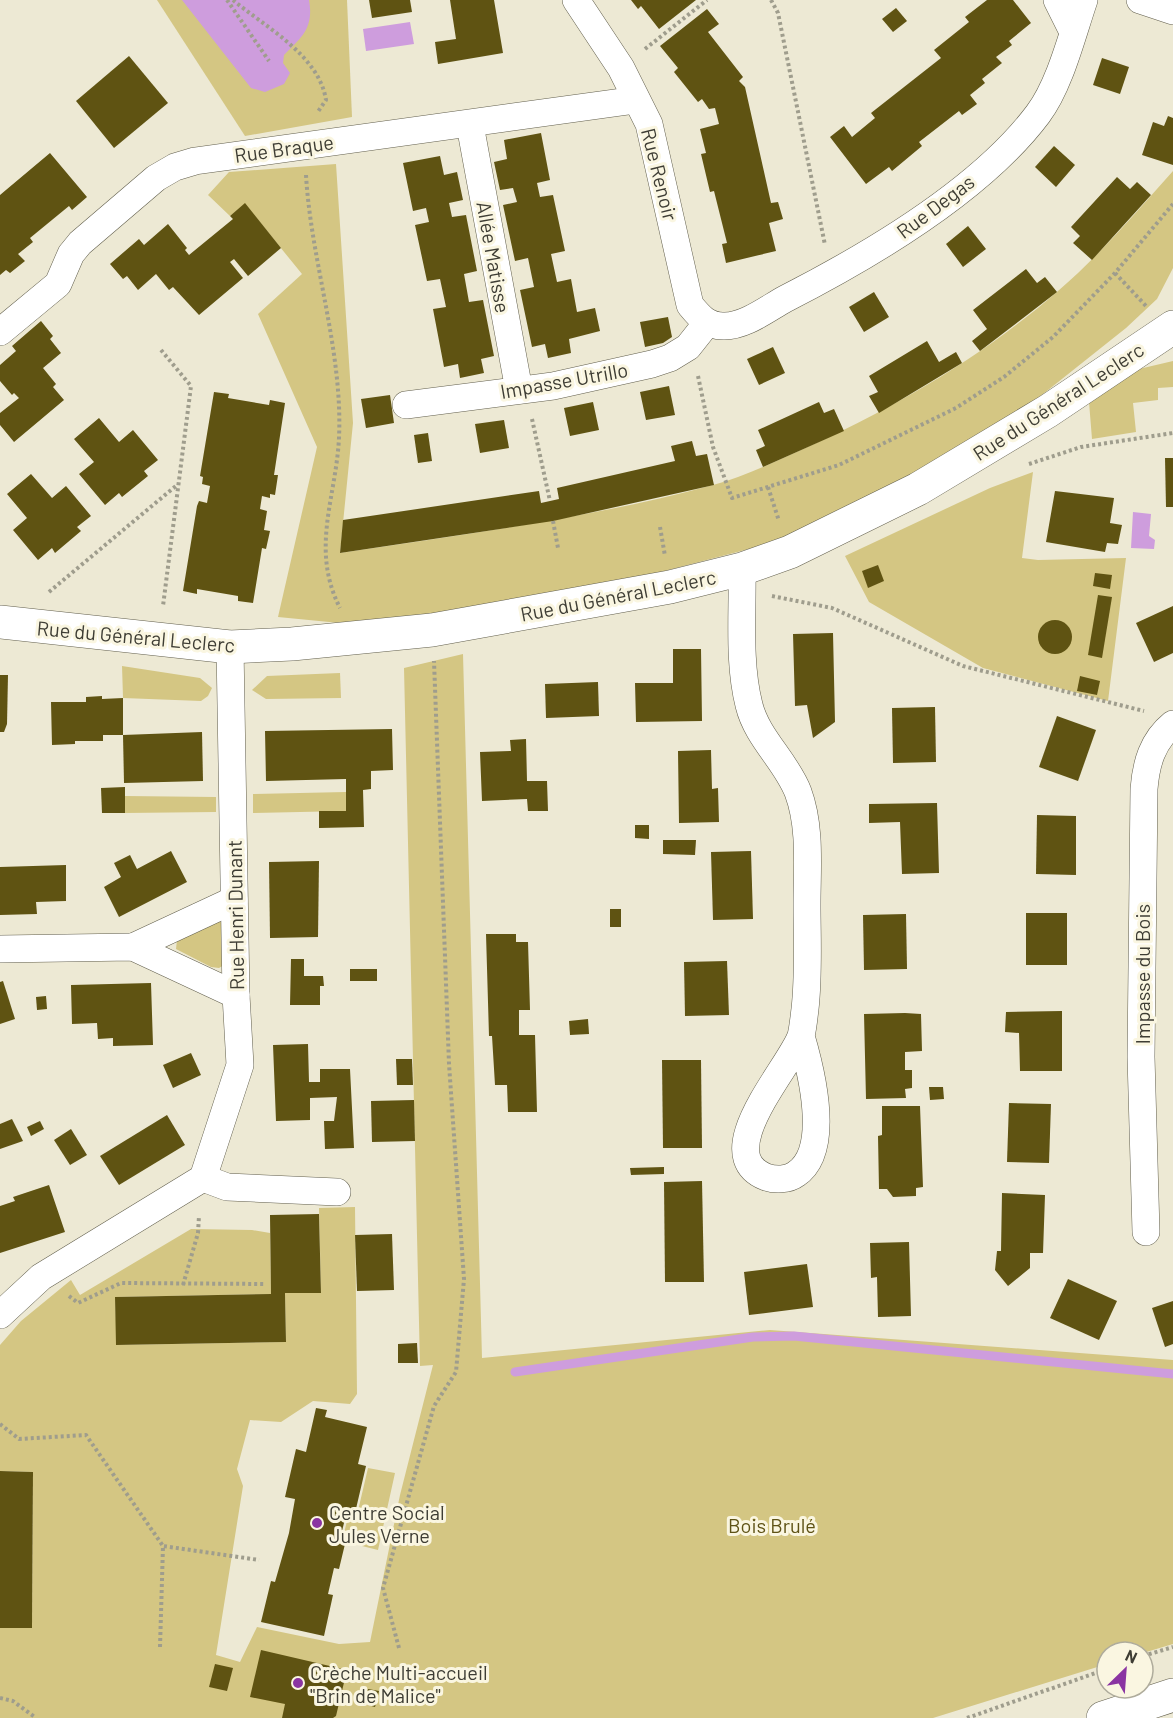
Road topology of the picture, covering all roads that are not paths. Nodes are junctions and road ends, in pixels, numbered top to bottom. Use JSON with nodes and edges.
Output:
{"nodes":[{"id":1,"x":576,"y":0,"type":"edge"},
{"id":2,"x":1057,"y":0,"type":"edge"},
{"id":3,"x":1084,"y":0,"type":"edge"},
{"id":4,"x":1140,"y":0,"type":"edge"},
{"id":5,"x":1173,"y":11,"type":"edge"},
{"id":6,"x":1072,"y":32,"type":"junction"},
{"id":7,"x":636,"y":100,"type":"junction"},
{"id":8,"x":470,"y":125,"type":"junction"},
{"id":9,"x":707,"y":323,"type":"junction"},
{"id":10,"x":1173,"y":327,"type":"edge"},
{"id":11,"x":0,"y":332,"type":"edge"},
{"id":12,"x":519,"y":390,"type":"junction"},
{"id":13,"x":406,"y":405,"type":"dead end"},
{"id":14,"x":742,"y":569,"type":"junction"},
{"id":15,"x":0,"y":622,"type":"edge"},
{"id":16,"x":230,"y":647,"type":"junction"},
{"id":17,"x":1164,"y":719,"type":"edge"},
{"id":18,"x":234,"y":900,"type":"junction"},
{"id":19,"x":134,"y":947,"type":"junction"},
{"id":20,"x":0,"y":949,"type":"edge"},
{"id":21,"x":236,"y":995,"type":"junction"},
{"id":22,"x":801,"y":1036,"type":"junction"},
{"id":23,"x":203,"y":1178,"type":"junction"},
{"id":24,"x":337,"y":1192,"type":"dead end"},
{"id":25,"x":1146,"y":1232,"type":"dead end"},
{"id":26,"x":0,"y":1315,"type":"edge"},
{"id":27,"x":1173,"y":1695,"type":"edge"},
{"id":28,"x":1104,"y":1718,"type":"edge"}],
"edges":[{"from":1,"to":7,"type":"street","name":"Rue Renoir"},
{"from":2,"to":6,"type":"street"},
{"from":3,"to":6,"type":"street","name":"Rue Degas"},
{"from":4,"to":5,"type":"street"},
{"from":6,"to":9,"type":"street","name":"Rue Degas"},
{"from":7,"to":8,"type":"street","name":"Rue Braque"},
{"from":7,"to":9,"type":"street","name":"Rue Renoir"},
{"from":8,"to":11,"type":"street","name":"Rue Braque"},
{"from":8,"to":12,"type":"street","name":"Allée Matisse"},
{"from":9,"to":12,"type":"street","name":"Impasse Utrillo"},
{"from":10,"to":14,"type":"street","name":"Rue du Général Leclerc"},
{"from":12,"to":13,"type":"street","name":"Impasse Utrillo"},
{"from":14,"to":16,"type":"street","name":"Rue du Général Leclerc"},
{"from":14,"to":22,"type":"street"},
{"from":15,"to":16,"type":"street","name":"Rue du Général Leclerc"},
{"from":16,"to":18,"type":"street","name":"Rue Henri Dunant"},
{"from":17,"to":25,"type":"street","name":"Impasse du Bois"},
{"from":18,"to":19,"type":"street"},
{"from":18,"to":21,"type":"street","name":"Rue Henri Dunant"},
{"from":19,"to":20,"type":"street"},
{"from":19,"to":21,"type":"street"},
{"from":21,"to":23,"type":"street","name":"Rue Henri Dunant"},
{"from":22,"to":22,"type":"street"},
{"from":23,"to":24,"type":"street"},
{"from":23,"to":26,"type":"street"},
{"from":27,"to":28,"type":"street"}]}
